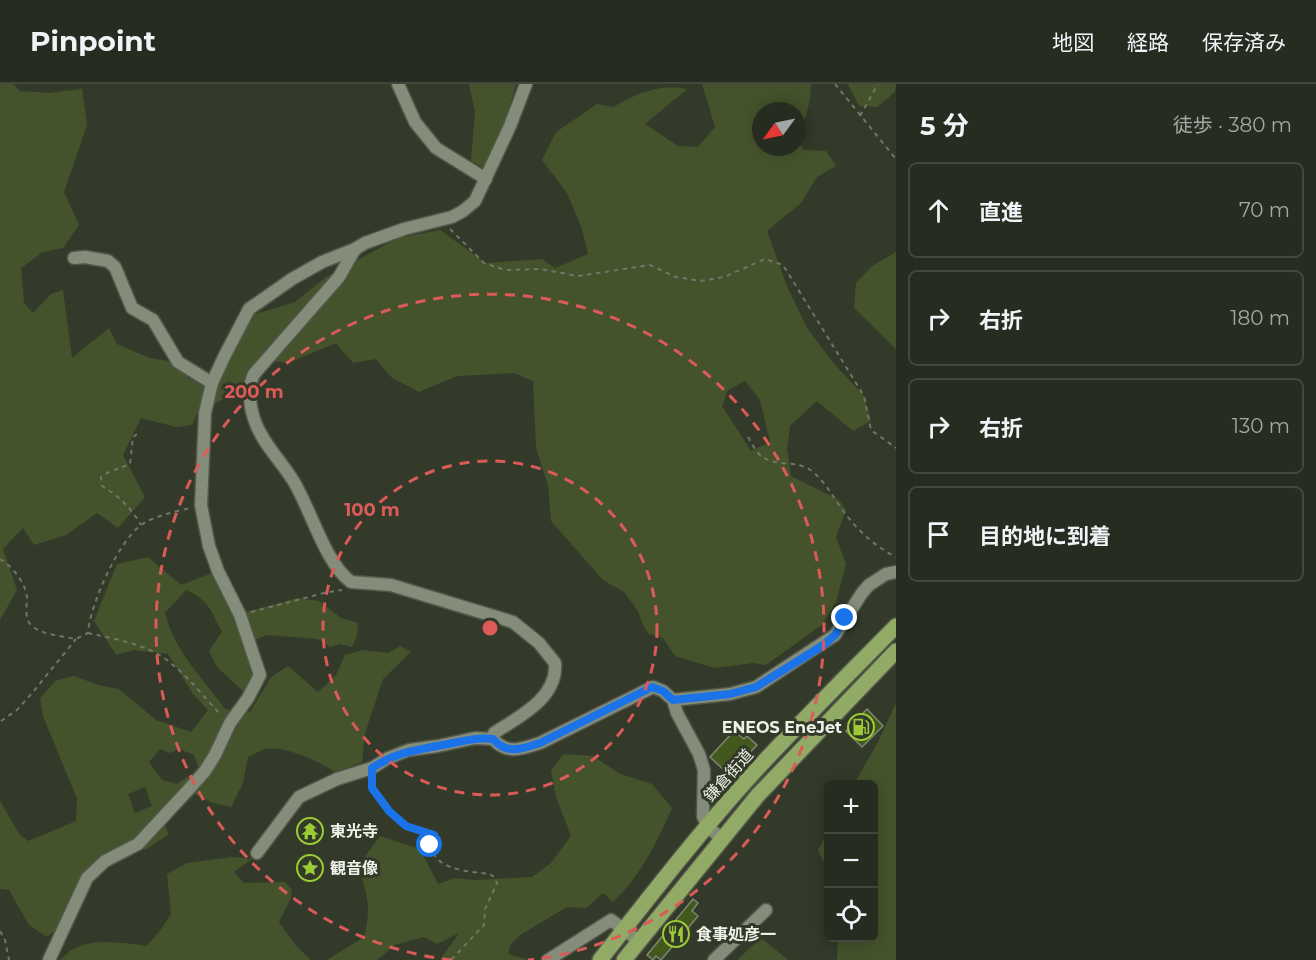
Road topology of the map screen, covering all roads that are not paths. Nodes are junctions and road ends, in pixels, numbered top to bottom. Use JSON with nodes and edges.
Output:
{"nodes":[{"id":1,"x":398,"y":84,"type":"edge"},
{"id":2,"x":526,"y":84,"type":"edge"},
{"id":3,"x":486,"y":178,"type":"junction"},
{"id":4,"x":355,"y":249,"type":"junction"},
{"id":5,"x":74,"y":258,"type":"dead end"},
{"id":6,"x":212,"y":383,"type":"junction"},
{"id":7,"x":896,"y":572,"type":"edge"},
{"id":8,"x":896,"y":626,"type":"edge"},
{"id":9,"x":896,"y":651,"type":"edge"},
{"id":10,"x":673,"y":700,"type":"junction"},
{"id":11,"x":493,"y":739,"type":"junction"},
{"id":12,"x":707,"y":826,"type":"junction"},
{"id":13,"x":722,"y":839,"type":"junction"},
{"id":14,"x":257,"y":853,"type":"dead end"},
{"id":15,"x":766,"y":910,"type":"dead end"},
{"id":16,"x":624,"y":929,"type":"junction"},
{"id":17,"x":639,"y":941,"type":"junction"},
{"id":18,"x":50,"y":960,"type":"edge"},
{"id":19,"x":549,"y":960,"type":"edge"},
{"id":20,"x":600,"y":960,"type":"edge"},
{"id":21,"x":624,"y":960,"type":"edge"},
{"id":22,"x":714,"y":960,"type":"edge"}],
"edges":[{"from":1,"to":3,"type":"street"},
{"from":2,"to":3,"type":"street"},
{"from":3,"to":4,"type":"street"},
{"from":4,"to":6,"type":"street"},
{"from":4,"to":11,"type":"street"},
{"from":5,"to":6,"type":"street"},
{"from":6,"to":18,"type":"street"},
{"from":7,"to":10,"type":"street"},
{"from":8,"to":12,"type":"main road","name":"鎌倉街道"},
{"from":9,"to":13,"type":"main road"},
{"from":10,"to":11,"type":"street"},
{"from":10,"to":12,"type":"street"},
{"from":11,"to":14,"type":"street"},
{"from":12,"to":13,"type":"street"},
{"from":12,"to":16,"type":"main road","name":"鎌倉街道"},
{"from":13,"to":17,"type":"main road"},
{"from":15,"to":22,"type":"street"},
{"from":16,"to":17,"type":"street"},
{"from":16,"to":19,"type":"street"},
{"from":16,"to":20,"type":"main road","name":"鎌倉街道"},
{"from":17,"to":21,"type":"main road"}]}
